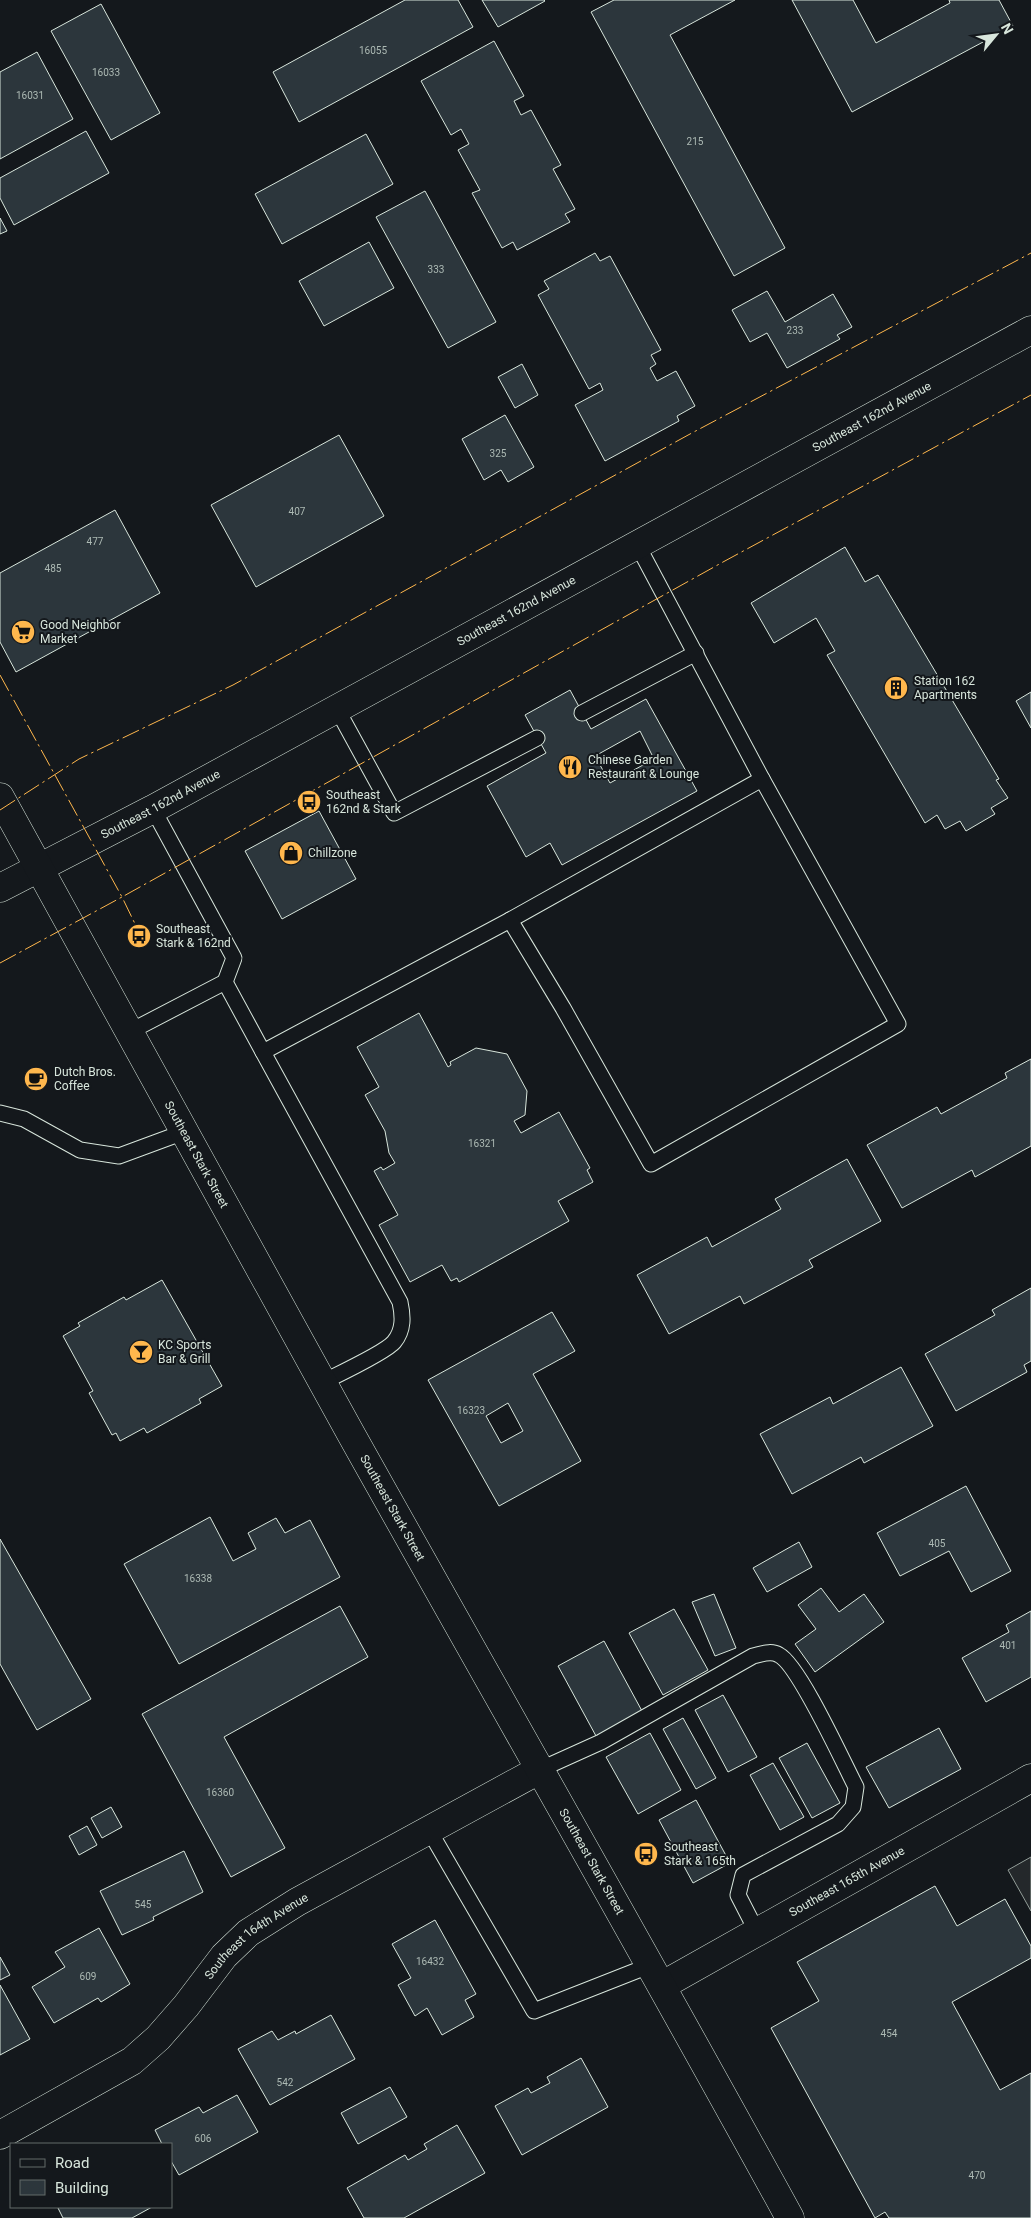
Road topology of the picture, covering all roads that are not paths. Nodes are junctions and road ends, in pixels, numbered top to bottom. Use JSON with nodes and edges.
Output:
{"nodes":[{"id":1,"x":1031,"y":330,"type":"edge"},
{"id":2,"x":638,"y":546,"type":"junction"},
{"id":3,"x":696,"y":652,"type":"junction"},
{"id":4,"x":337,"y":709,"type":"junction"},
{"id":5,"x":582,"y":713,"type":"dead end"},
{"id":6,"x":537,"y":738,"type":"dead end"},
{"id":7,"x":762,"y":779,"type":"junction"},
{"id":8,"x":0,"y":797,"type":"edge"},
{"id":9,"x":153,"y":809,"type":"junction"},
{"id":10,"x":38,"y":867,"type":"junction"},
{"id":11,"x":0,"y":888,"type":"edge"},
{"id":12,"x":510,"y":920,"type":"junction"},
{"id":13,"x":225,"y":982,"type":"junction"},
{"id":14,"x":129,"y":1032,"type":"junction"},
{"id":15,"x":263,"y":1052,"type":"junction"},
{"id":16,"x":0,"y":1113,"type":"edge"},
{"id":17,"x":184,"y":1132,"type":"junction"},
{"id":18,"x":323,"y":1382,"type":"junction"},
{"id":19,"x":539,"y":1770,"type":"junction"},
{"id":20,"x":1031,"y":1778,"type":"edge"},
{"id":21,"x":430,"y":1830,"type":"junction"},
{"id":22,"x":757,"y":1932,"type":"junction"},
{"id":23,"x":657,"y":1975,"type":"junction"},
{"id":24,"x":0,"y":2134,"type":"edge"},
{"id":25,"x":790,"y":2218,"type":"edge"}],
"edges":[{"from":1,"to":2,"type":"main road","name":"Southeast 162nd Avenue"},
{"from":2,"to":3,"type":"lane"},
{"from":2,"to":4,"type":"main road","name":"Southeast 162nd Avenue"},
{"from":3,"to":5,"type":"lane"},
{"from":3,"to":7,"type":"lane"},
{"from":4,"to":6,"type":"lane"},
{"from":4,"to":9,"type":"main road","name":"Southeast 162nd Avenue"},
{"from":7,"to":12,"type":"lane"},
{"from":7,"to":12,"type":"lane"},
{"from":8,"to":10,"type":"main road","name":"Southeast Stark Street"},
{"from":9,"to":10,"type":"main road","name":"Southeast 162nd Avenue"},
{"from":9,"to":13,"type":"lane"},
{"from":10,"to":11,"type":"main road","name":"Southeast 162nd Avenue"},
{"from":10,"to":14,"type":"main road","name":"Southeast Stark Street"},
{"from":12,"to":15,"type":"lane"},
{"from":13,"to":14,"type":"lane"},
{"from":13,"to":15,"type":"lane"},
{"from":14,"to":17,"type":"main road","name":"Southeast Stark Street"},
{"from":15,"to":18,"type":"lane"},
{"from":16,"to":17,"type":"lane"},
{"from":17,"to":18,"type":"main road","name":"Southeast Stark Street"},
{"from":18,"to":19,"type":"main road","name":"Southeast Stark Street"},
{"from":19,"to":21,"type":"main road","name":"Southeast 164th Avenue"},
{"from":19,"to":22,"type":"lane"},
{"from":19,"to":23,"type":"main road","name":"Southeast Stark Street"},
{"from":20,"to":22,"type":"main road","name":"Southeast 165th Avenue"},
{"from":21,"to":23,"type":"lane"},
{"from":21,"to":24,"type":"main road","name":"Southeast 164th Avenue"},
{"from":22,"to":23,"type":"main road","name":"Southeast 165th Avenue"},
{"from":23,"to":25,"type":"main road","name":"Southeast Stark Street"}]}
